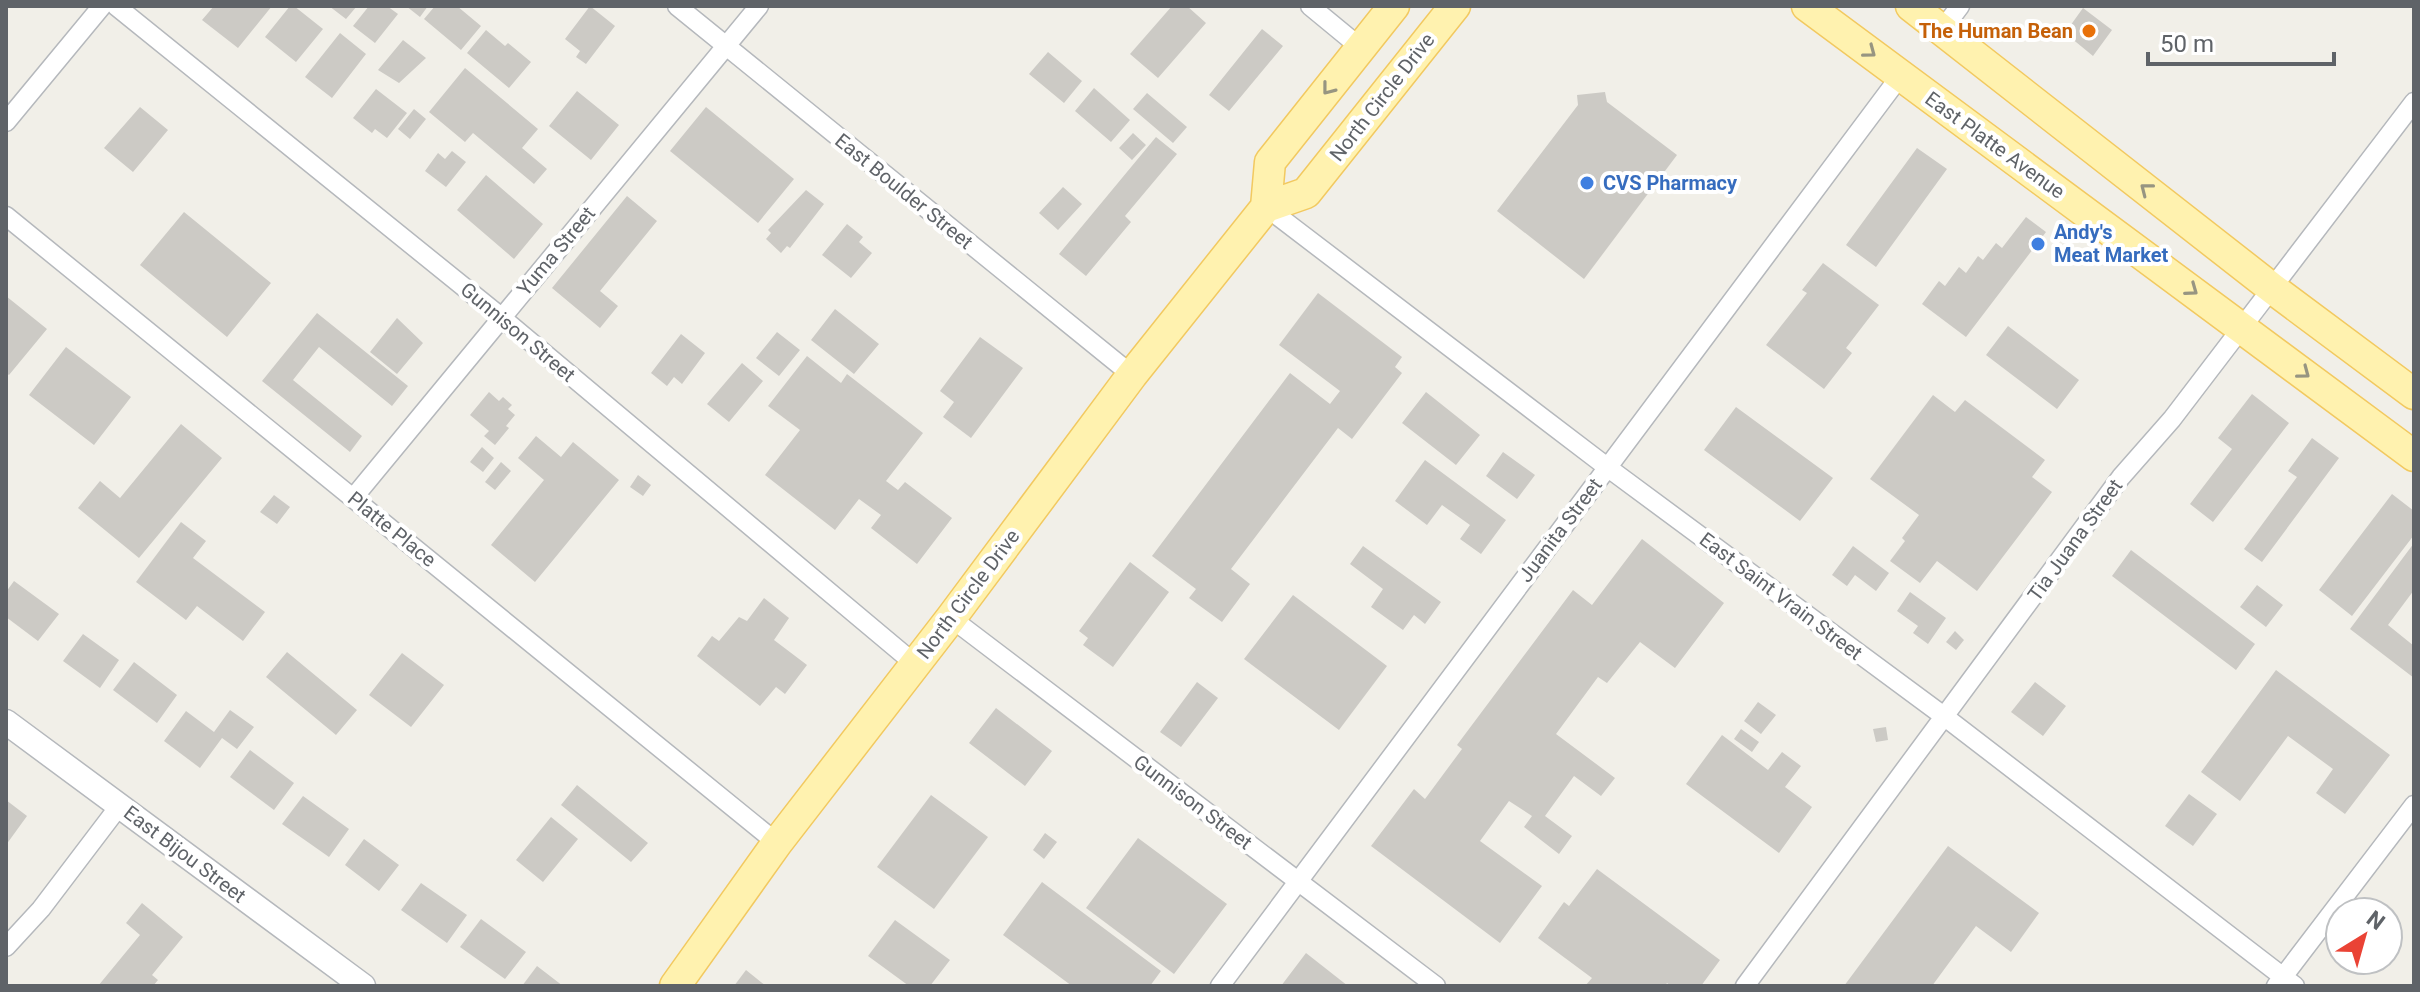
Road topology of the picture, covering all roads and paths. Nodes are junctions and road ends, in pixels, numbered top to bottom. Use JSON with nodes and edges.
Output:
{"nodes":[{"id":1,"x":102,"y":6,"type":"edge"},
{"id":2,"x":116,"y":6,"type":"edge"},
{"id":3,"x":677,"y":6,"type":"edge"},
{"id":4,"x":759,"y":6,"type":"edge"},
{"id":5,"x":1310,"y":6,"type":"edge"},
{"id":6,"x":1394,"y":6,"type":"edge"},
{"id":7,"x":1455,"y":6,"type":"edge"},
{"id":8,"x":1807,"y":6,"type":"edge"},
{"id":9,"x":1911,"y":6,"type":"edge"},
{"id":10,"x":1951,"y":18,"type":"edge"},
{"id":11,"x":726,"y":46,"type":"junction"},
{"id":12,"x":1361,"y":48,"type":"junction"},
{"id":13,"x":1901,"y":75,"type":"junction"},
{"id":14,"x":2414,"y":102,"type":"edge"},
{"id":15,"x":6,"y":122,"type":"edge"},
{"id":16,"x":1266,"y":207,"type":"junction"},
{"id":17,"x":6,"y":216,"type":"edge"},
{"id":18,"x":2273,"y":289,"type":"junction"},
{"id":19,"x":501,"y":317,"type":"junction"},
{"id":20,"x":2241,"y":326,"type":"junction"},
{"id":21,"x":1132,"y":375,"type":"junction"},
{"id":22,"x":2414,"y":394,"type":"edge"},
{"id":23,"x":2414,"y":456,"type":"edge"},
{"id":24,"x":1607,"y":467,"type":"junction"},
{"id":25,"x":354,"y":497,"type":"junction"},
{"id":26,"x":951,"y":618,"type":"junction"},
{"id":27,"x":915,"y":664,"type":"junction"},
{"id":28,"x":1945,"y":717,"type":"junction"},
{"id":29,"x":6,"y":722,"type":"edge"},
{"id":30,"x":120,"y":805,"type":"junction"},
{"id":31,"x":2414,"y":805,"type":"edge"},
{"id":32,"x":777,"y":843,"type":"junction"},
{"id":33,"x":1298,"y":882,"type":"junction"},
{"id":34,"x":6,"y":947,"type":"edge"},
{"id":35,"x":2284,"y":983,"type":"edge"},
{"id":36,"x":363,"y":986,"type":"edge"},
{"id":37,"x":675,"y":986,"type":"edge"},
{"id":38,"x":1220,"y":986,"type":"edge"},
{"id":39,"x":1436,"y":986,"type":"edge"},
{"id":40,"x":1745,"y":986,"type":"edge"}],
"edges":[{"from":1,"to":15,"type":"street"},
{"from":2,"to":19,"type":"street","name":"Gunnison Street"},
{"from":3,"to":11,"type":"street","name":"East Boulder Street"},
{"from":4,"to":11,"type":"street","name":"Yuma Street"},
{"from":5,"to":12,"type":"street"},
{"from":6,"to":12,"type":"main road"},
{"from":7,"to":16,"type":"main road","name":"North Circle Drive"},
{"from":8,"to":13,"type":"main road","name":"East Platte Avenue","one_way":true},
{"from":9,"to":10,"type":"main road"},
{"from":18,"to":10,"type":"main road","one_way":true},
{"from":11,"to":19,"type":"street","name":"Yuma Street"},
{"from":11,"to":21,"type":"street","name":"East Boulder Street"},
{"from":12,"to":16,"type":"main road","one_way":true},
{"from":13,"to":20,"type":"main road","name":"East Platte Avenue","one_way":true},
{"from":13,"to":24,"type":"street","name":"Juanita Street"},
{"from":14,"to":18,"type":"street","name":"Tia Juana Street"},
{"from":16,"to":21,"type":"main road","name":"North Circle Drive"},
{"from":16,"to":24,"type":"street","name":"East Saint Vrain Street"},
{"from":17,"to":25,"type":"street","name":"Platte Place"},
{"from":18,"to":20,"type":"street","name":"Tia Juana Street"},
{"from":18,"to":22,"type":"main road"},
{"from":19,"to":25,"type":"street","name":"Yuma Street"},
{"from":19,"to":27,"type":"street","name":"Gunnison Street"},
{"from":20,"to":23,"type":"main road","name":"East Platte Avenue","one_way":true},
{"from":20,"to":28,"type":"street","name":"Tia Juana Street"},
{"from":21,"to":26,"type":"main road","name":"North Circle Drive"},
{"from":24,"to":28,"type":"street","name":"East Saint Vrain Street"},
{"from":24,"to":33,"type":"street","name":"Juanita Street"},
{"from":25,"to":32,"type":"street","name":"Platte Place"},
{"from":26,"to":27,"type":"main road","name":"North Circle Drive"},
{"from":26,"to":33,"type":"street","name":"Gunnison Street"},
{"from":27,"to":32,"type":"main road","name":"North Circle Drive"},
{"from":28,"to":35,"type":"street","name":"East Saint Vrain Street"},
{"from":28,"to":40,"type":"street","name":"Tia Juana Street"},
{"from":29,"to":30,"type":"street","name":"East Bijou Street"},
{"from":30,"to":34,"type":"street"},
{"from":30,"to":36,"type":"street","name":"East Bijou Street"},
{"from":31,"to":35,"type":"street"},
{"from":32,"to":37,"type":"main road","name":"North Circle Drive"},
{"from":33,"to":38,"type":"street","name":"Juanita Street"},
{"from":33,"to":39,"type":"street","name":"Gunnison Street"}]}
